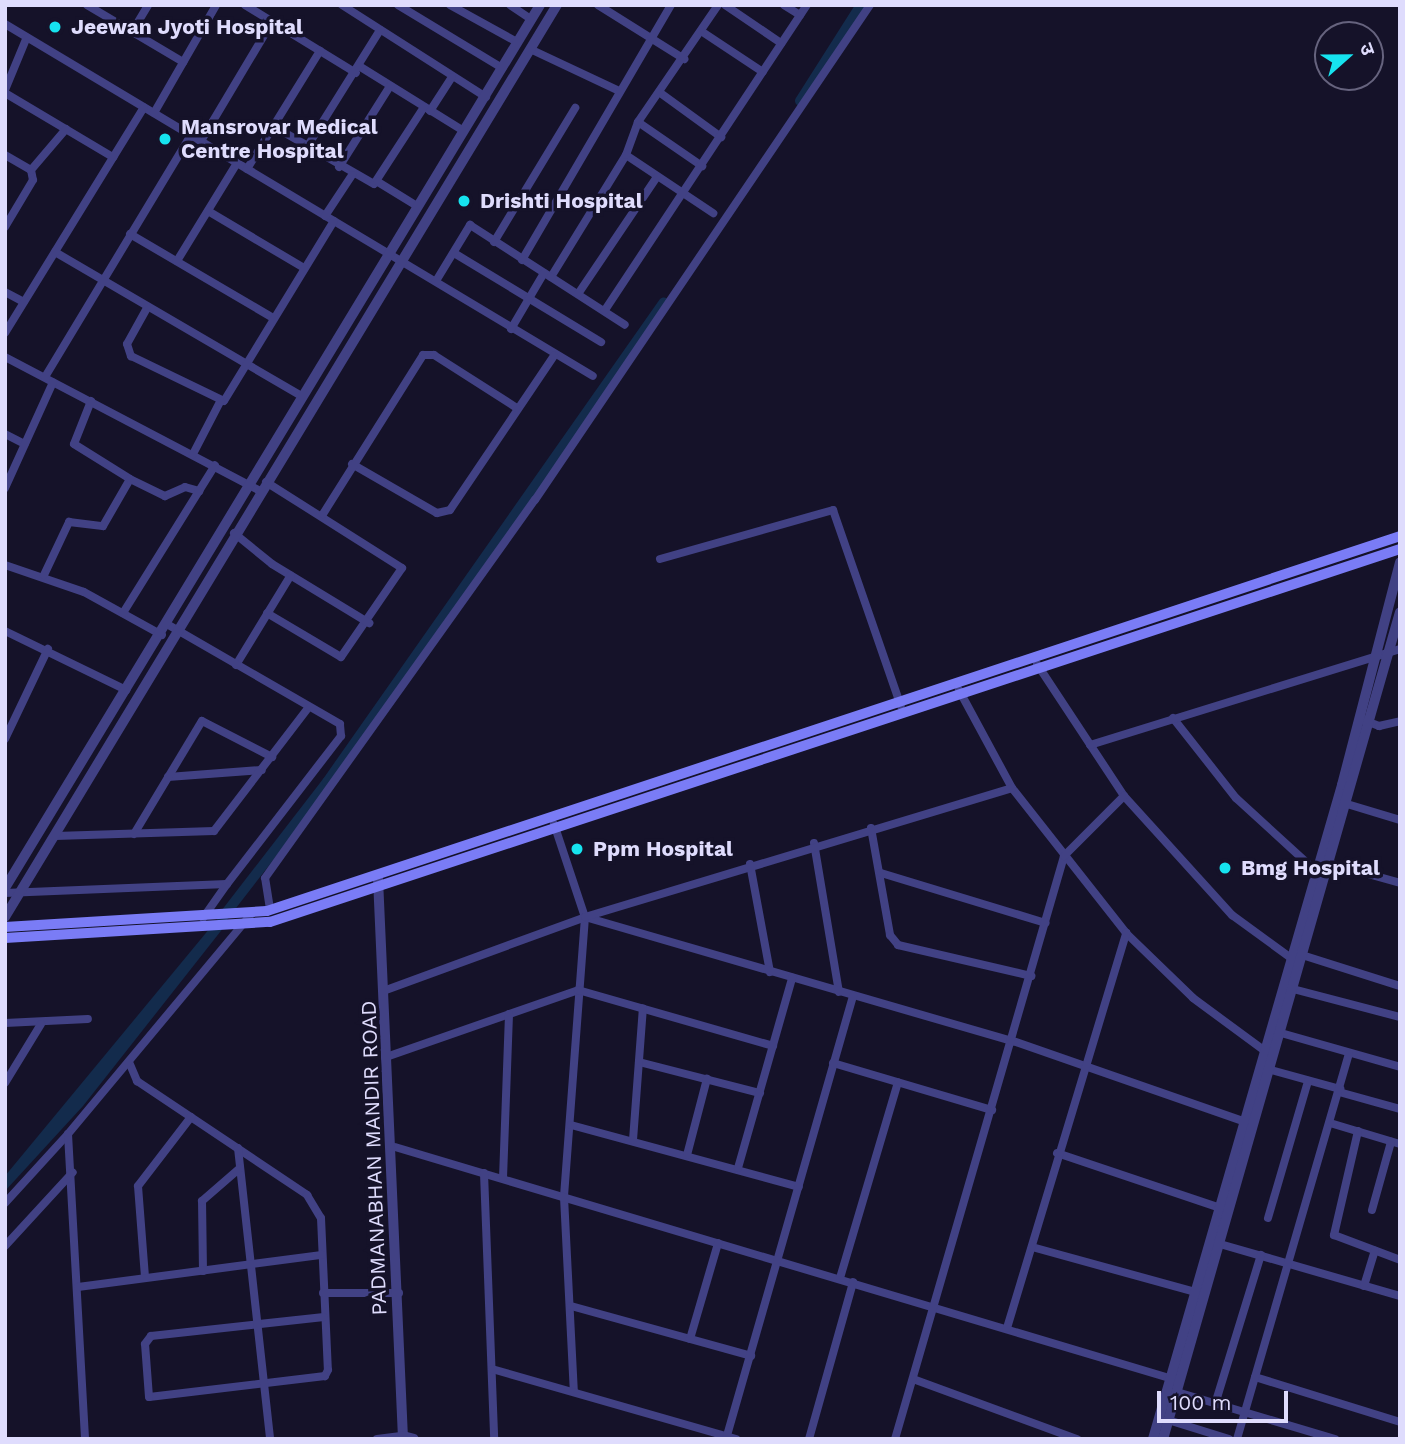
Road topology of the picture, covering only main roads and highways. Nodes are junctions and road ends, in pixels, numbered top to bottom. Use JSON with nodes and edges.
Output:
{"nodes":[{"id":1,"x":1400,"y":536,"type":"edge"},
{"id":2,"x":1400,"y":549,"type":"edge"},
{"id":3,"x":957,"y":686,"type":"junction"},
{"id":4,"x":552,"y":820,"type":"junction"},
{"id":5,"x":378,"y":881,"type":"junction"},
{"id":6,"x":251,"y":916,"type":"junction"},
{"id":7,"x":208,"y":917,"type":"junction"},
{"id":8,"x":5,"y":927,"type":"edge"},
{"id":9,"x":5,"y":937,"type":"edge"}],
"edges":[{"from":1,"to":3,"type":"main road"},
{"from":2,"to":3,"type":"main road"},
{"from":3,"to":4,"type":"main road"},
{"from":3,"to":4,"type":"main road"},
{"from":4,"to":5,"type":"main road"},
{"from":5,"to":6,"type":"main road"},
{"from":5,"to":6,"type":"main road"},
{"from":6,"to":7,"type":"main road"},
{"from":6,"to":7,"type":"main road"},
{"from":7,"to":8,"type":"main road"},
{"from":7,"to":9,"type":"main road"}]}
